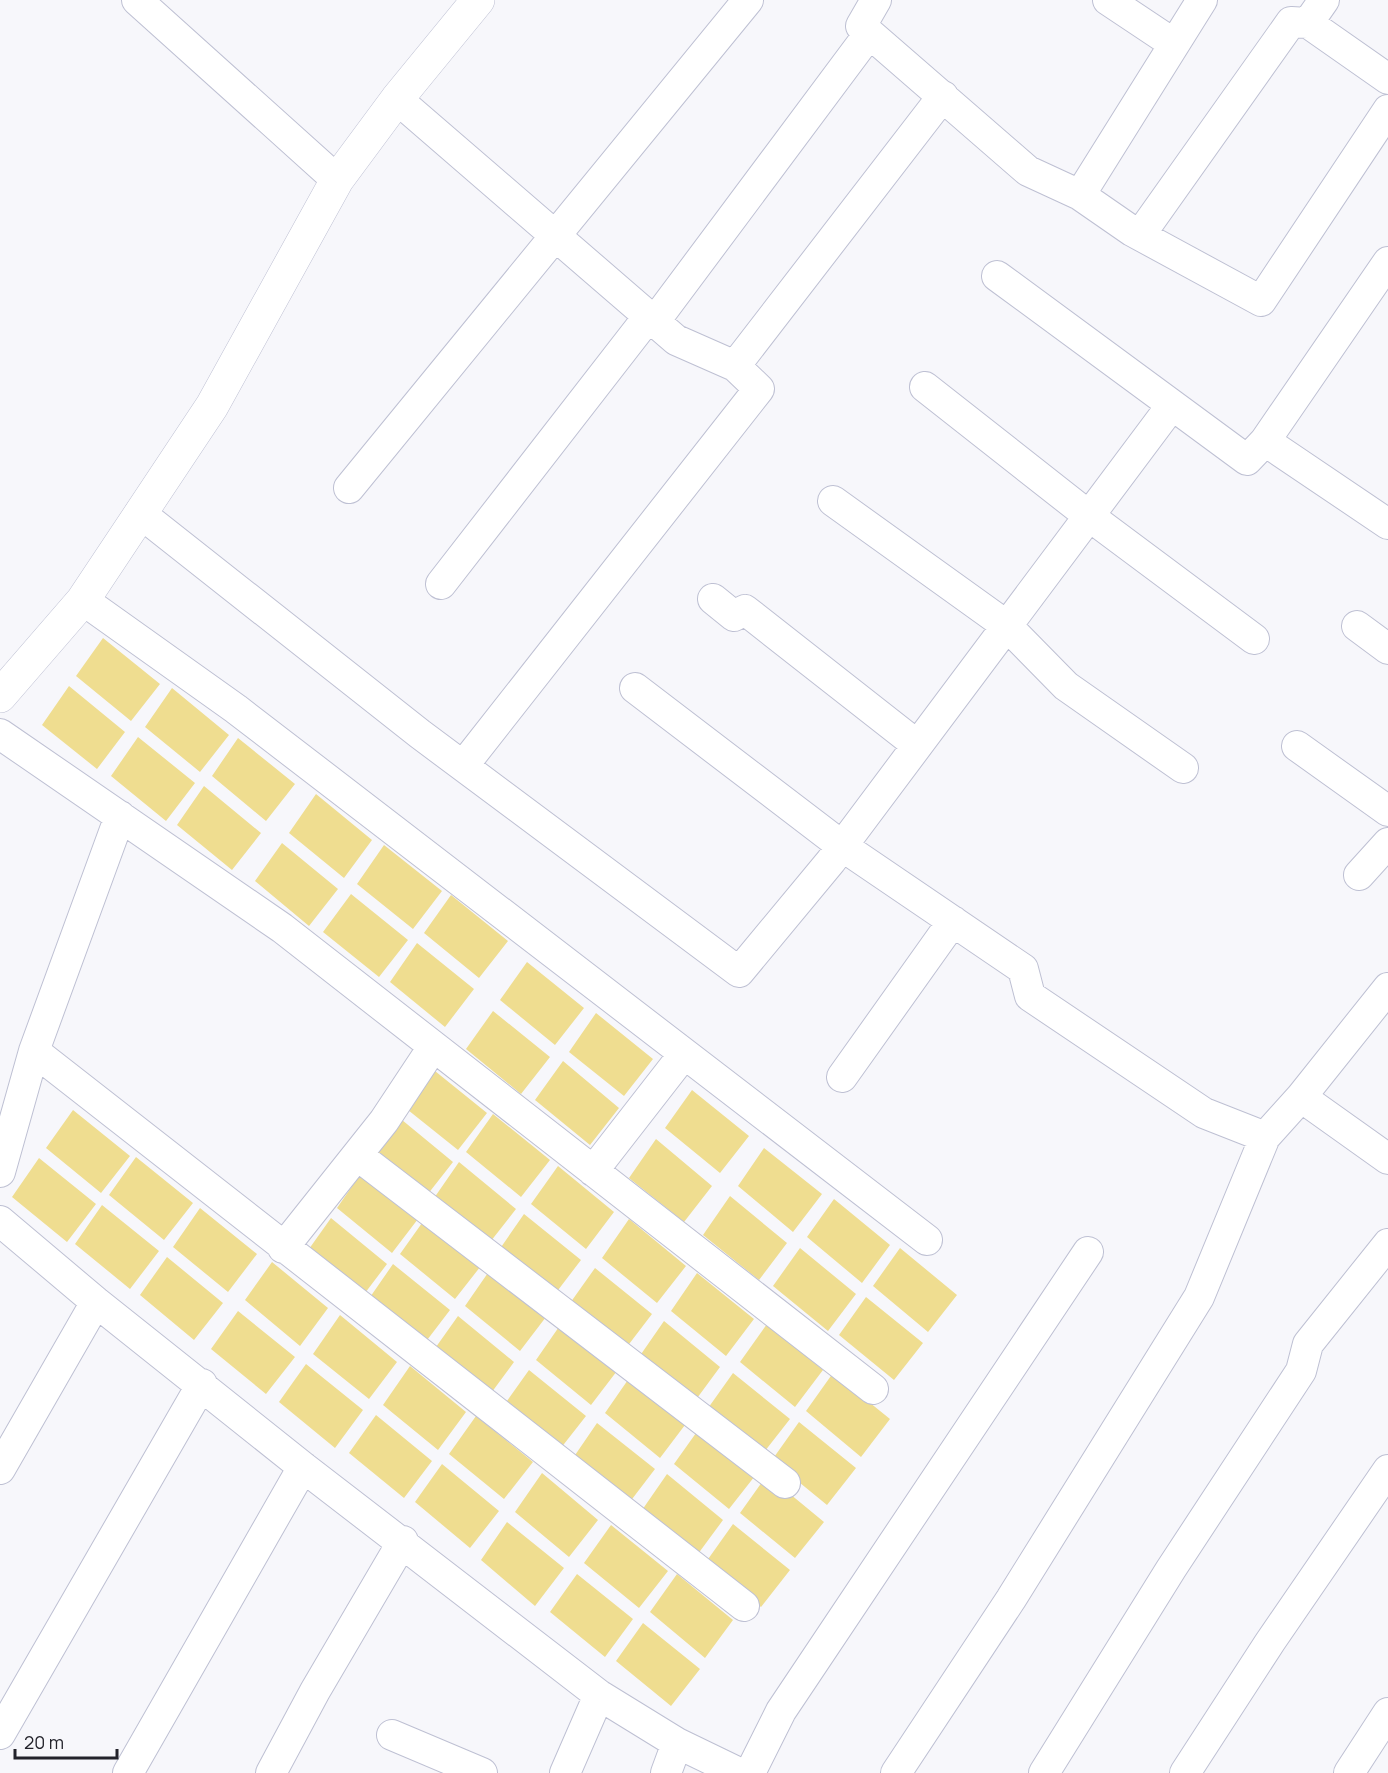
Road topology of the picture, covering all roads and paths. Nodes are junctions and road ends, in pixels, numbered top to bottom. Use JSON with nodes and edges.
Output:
{"nodes":[{"id":1,"x":137,"y":0,"type":"edge"},
{"id":2,"x":748,"y":0,"type":"edge"},
{"id":3,"x":876,"y":0,"type":"edge"},
{"id":4,"x":1108,"y":0,"type":"edge"},
{"id":5,"x":1202,"y":0,"type":"edge"},
{"id":6,"x":475,"y":1,"type":"edge"},
{"id":7,"x":1316,"y":11,"type":"edge"},
{"id":8,"x":870,"y":34,"type":"junction"},
{"id":9,"x":1174,"y":44,"type":"junction"},
{"id":10,"x":1388,"y":79,"type":"edge"},
{"id":11,"x":943,"y":96,"type":"junction"},
{"id":12,"x":397,"y":99,"type":"junction"},
{"id":13,"x":1388,"y":110,"type":"edge"},
{"id":14,"x":337,"y":180,"type":"junction"},
{"id":15,"x":1080,"y":195,"type":"junction"},
{"id":16,"x":1140,"y":235,"type":"junction"},
{"id":17,"x":555,"y":236,"type":"junction"},
{"id":18,"x":1388,"y":262,"type":"edge"},
{"id":19,"x":997,"y":276,"type":"dead end"},
{"id":20,"x":652,"y":319,"type":"junction"},
{"id":21,"x":735,"y":366,"type":"junction"},
{"id":22,"x":925,"y":387,"type":"dead end"},
{"id":23,"x":1172,"y":405,"type":"junction"},
{"id":24,"x":1265,"y":441,"type":"junction"},
{"id":25,"x":349,"y":488,"type":"dead end"},
{"id":26,"x":833,"y":501,"type":"dead end"},
{"id":27,"x":140,"y":513,"type":"junction"},
{"id":28,"x":1089,"y":516,"type":"junction"},
{"id":29,"x":1388,"y":524,"type":"edge"},
{"id":30,"x":441,"y":584,"type":"dead end"},
{"id":31,"x":83,"y":600,"type":"junction"},
{"id":32,"x":713,"y":600,"type":"dead end"},
{"id":33,"x":1007,"y":626,"type":"junction"},
{"id":34,"x":1357,"y":626,"type":"dead end"},
{"id":35,"x":1254,"y":639,"type":"dead end"},
{"id":36,"x":1388,"y":649,"type":"edge"},
{"id":37,"x":635,"y":688,"type":"dead end"},
{"id":38,"x":0,"y":696,"type":"edge"},
{"id":39,"x":0,"y":734,"type":"edge"},
{"id":40,"x":917,"y":745,"type":"junction"},
{"id":41,"x":1297,"y":746,"type":"dead end"},
{"id":42,"x":463,"y":766,"type":"junction"},
{"id":43,"x":1183,"y":768,"type":"dead end"},
{"id":44,"x":1388,"y":811,"type":"edge"},
{"id":45,"x":120,"y":816,"type":"junction"},
{"id":46,"x":1388,"y":843,"type":"edge"},
{"id":47,"x":842,"y":846,"type":"junction"},
{"id":48,"x":1359,"y":875,"type":"dead end"},
{"id":49,"x":953,"y":921,"type":"junction"},
{"id":50,"x":1388,"y":988,"type":"edge"},
{"id":51,"x":433,"y":1047,"type":"junction"},
{"id":52,"x":34,"y":1051,"type":"junction"},
{"id":53,"x":684,"y":1054,"type":"junction"},
{"id":54,"x":842,"y":1077,"type":"dead end"},
{"id":55,"x":1301,"y":1097,"type":"junction"},
{"id":56,"x":1265,"y":1137,"type":"junction"},
{"id":57,"x":357,"y":1155,"type":"junction"},
{"id":58,"x":1388,"y":1159,"type":"edge"},
{"id":59,"x":593,"y":1171,"type":"junction"},
{"id":60,"x":0,"y":1172,"type":"edge"},
{"id":61,"x":0,"y":1221,"type":"edge"},
{"id":62,"x":927,"y":1240,"type":"dead end"},
{"id":63,"x":1388,"y":1244,"type":"edge"},
{"id":64,"x":283,"y":1248,"type":"junction"},
{"id":65,"x":1088,"y":1252,"type":"dead end"},
{"id":66,"x":96,"y":1302,"type":"junction"},
{"id":67,"x":202,"y":1384,"type":"junction"},
{"id":68,"x":873,"y":1389,"type":"dead end"},
{"id":69,"x":303,"y":1467,"type":"junction"},
{"id":70,"x":0,"y":1469,"type":"edge"},
{"id":71,"x":1388,"y":1470,"type":"edge"},
{"id":72,"x":784,"y":1483,"type":"dead end"},
{"id":73,"x":403,"y":1541,"type":"junction"},
{"id":74,"x":744,"y":1606,"type":"dead end"},
{"id":75,"x":599,"y":1695,"type":"junction"},
{"id":76,"x":1388,"y":1713,"type":"edge"},
{"id":77,"x":0,"y":1734,"type":"edge"},
{"id":78,"x":392,"y":1735,"type":"dead end"},
{"id":79,"x":677,"y":1743,"type":"junction"},
{"id":80,"x":128,"y":1773,"type":"edge"},
{"id":81,"x":271,"y":1773,"type":"edge"},
{"id":82,"x":482,"y":1773,"type":"edge"},
{"id":83,"x":565,"y":1773,"type":"edge"},
{"id":84,"x":666,"y":1773,"type":"edge"},
{"id":85,"x":739,"y":1773,"type":"edge"},
{"id":86,"x":750,"y":1773,"type":"edge"},
{"id":87,"x":896,"y":1773,"type":"edge"},
{"id":88,"x":1044,"y":1773,"type":"edge"},
{"id":89,"x":1185,"y":1773,"type":"edge"},
{"id":90,"x":1348,"y":1773,"type":"edge"}],
"edges":[{"from":1,"to":14,"type":"street"},
{"from":2,"to":17,"type":"street"},
{"from":3,"to":8,"type":"street"},
{"from":4,"to":9,"type":"street"},
{"from":5,"to":9,"type":"street"},
{"from":6,"to":12,"type":"street"},
{"from":7,"to":10,"type":"street"},
{"from":7,"to":16,"type":"street"},
{"from":8,"to":11,"type":"street"},
{"from":8,"to":20,"type":"street"},
{"from":9,"to":15,"type":"street"},
{"from":11,"to":15,"type":"street"},
{"from":11,"to":21,"type":"street"},
{"from":12,"to":14,"type":"street"},
{"from":12,"to":17,"type":"street"},
{"from":13,"to":16,"type":"street"},
{"from":14,"to":27,"type":"street"},
{"from":15,"to":16,"type":"street"},
{"from":17,"to":20,"type":"street"},
{"from":17,"to":25,"type":"street"},
{"from":18,"to":24,"type":"street"},
{"from":19,"to":23,"type":"street"},
{"from":20,"to":21,"type":"street"},
{"from":20,"to":30,"type":"street"},
{"from":21,"to":42,"type":"street"},
{"from":22,"to":28,"type":"street"},
{"from":23,"to":24,"type":"street"},
{"from":23,"to":28,"type":"street"},
{"from":24,"to":29,"type":"street"},
{"from":26,"to":33,"type":"street"},
{"from":27,"to":31,"type":"street"},
{"from":27,"to":42,"type":"street"},
{"from":28,"to":33,"type":"street"},
{"from":28,"to":35,"type":"street"},
{"from":31,"to":38,"type":"street"},
{"from":31,"to":53,"type":"street"},
{"from":32,"to":40,"type":"street"},
{"from":33,"to":40,"type":"street"},
{"from":33,"to":43,"type":"street"},
{"from":34,"to":36,"type":"street"},
{"from":37,"to":47,"type":"street"},
{"from":39,"to":45,"type":"street"},
{"from":40,"to":47,"type":"street"},
{"from":41,"to":44,"type":"street"},
{"from":42,"to":47,"type":"street"},
{"from":45,"to":51,"type":"street"},
{"from":45,"to":52,"type":"street"},
{"from":46,"to":48,"type":"street"},
{"from":47,"to":49,"type":"street"},
{"from":49,"to":54,"type":"street"},
{"from":49,"to":56,"type":"street"},
{"from":50,"to":55,"type":"street"},
{"from":51,"to":57,"type":"street"},
{"from":51,"to":59,"type":"street"},
{"from":52,"to":60,"type":"street"},
{"from":52,"to":64,"type":"street"},
{"from":53,"to":59,"type":"street"},
{"from":53,"to":62,"type":"street"},
{"from":55,"to":56,"type":"street"},
{"from":55,"to":58,"type":"street"},
{"from":56,"to":87,"type":"street"},
{"from":57,"to":64,"type":"street"},
{"from":57,"to":72,"type":"street"},
{"from":59,"to":68,"type":"street"},
{"from":61,"to":66,"type":"street"},
{"from":63,"to":88,"type":"street"},
{"from":64,"to":74,"type":"street"},
{"from":65,"to":86,"type":"street"},
{"from":66,"to":67,"type":"street"},
{"from":66,"to":70,"type":"street"},
{"from":67,"to":69,"type":"street"},
{"from":67,"to":77,"type":"street"},
{"from":69,"to":73,"type":"street"},
{"from":69,"to":80,"type":"street"},
{"from":71,"to":89,"type":"street"},
{"from":73,"to":75,"type":"street"},
{"from":73,"to":81,"type":"street"},
{"from":75,"to":79,"type":"street"},
{"from":75,"to":83,"type":"street"},
{"from":76,"to":90,"type":"street"},
{"from":78,"to":82,"type":"street"},
{"from":79,"to":84,"type":"street"},
{"from":79,"to":85,"type":"street"}]}
